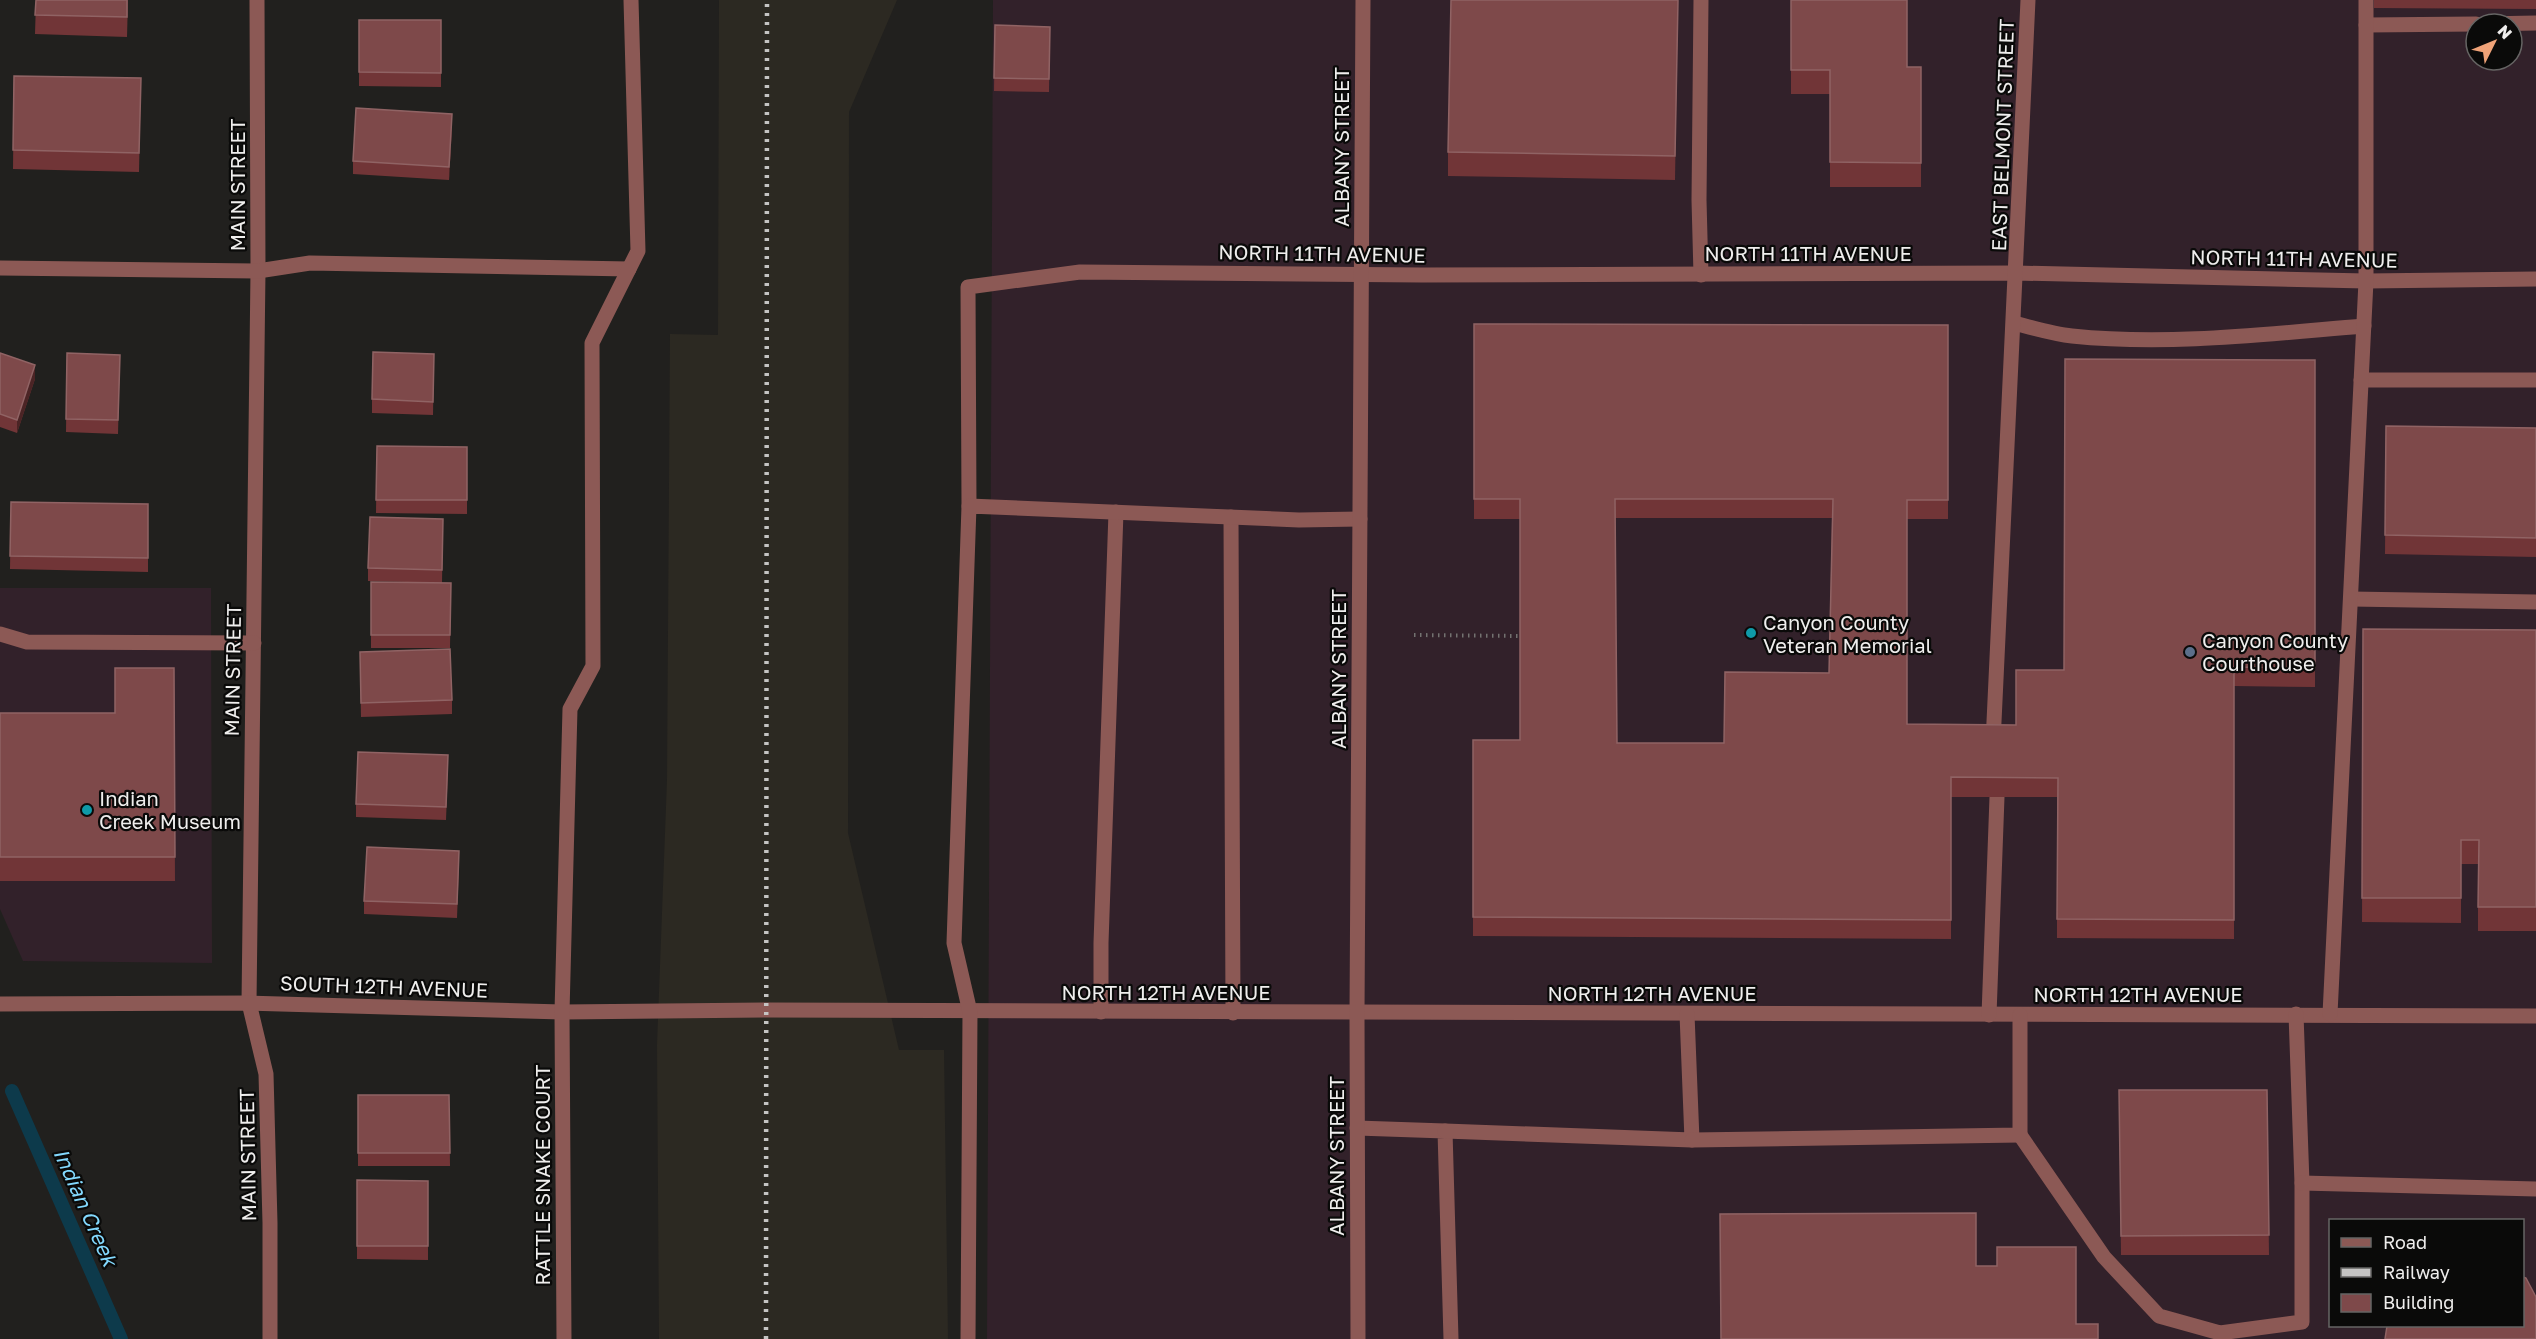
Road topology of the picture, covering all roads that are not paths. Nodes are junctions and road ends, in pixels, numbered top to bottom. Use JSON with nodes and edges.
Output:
{"nodes":[{"id":1,"x":257,"y":0,"type":"edge"},
{"id":2,"x":631,"y":0,"type":"edge"},
{"id":3,"x":1363,"y":0,"type":"edge"},
{"id":4,"x":1701,"y":0,"type":"edge"},
{"id":5,"x":2028,"y":0,"type":"edge"},
{"id":6,"x":2366,"y":0,"type":"edge"},
{"id":7,"x":2464,"y":24,"type":"edge"},
{"id":8,"x":2366,"y":25,"type":"junction"},
{"id":9,"x":0,"y":268,"type":"edge"},
{"id":10,"x":629,"y":270,"type":"junction"},
{"id":11,"x":258,"y":271,"type":"junction"},
{"id":12,"x":2017,"y":273,"type":"junction"},
{"id":13,"x":1361,"y":275,"type":"junction"},
{"id":14,"x":1701,"y":275,"type":"junction"},
{"id":15,"x":2536,"y":279,"type":"edge"},
{"id":16,"x":2366,"y":281,"type":"junction"},
{"id":17,"x":2014,"y":323,"type":"junction"},
{"id":18,"x":2364,"y":326,"type":"junction"},
{"id":19,"x":2361,"y":380,"type":"junction"},
{"id":20,"x":2536,"y":380,"type":"edge"},
{"id":21,"x":969,"y":506,"type":"junction"},
{"id":22,"x":1116,"y":512,"type":"junction"},
{"id":23,"x":1231,"y":517,"type":"junction"},
{"id":24,"x":1360,"y":519,"type":"junction"},
{"id":25,"x":2351,"y":599,"type":"junction"},
{"id":26,"x":2536,"y":602,"type":"edge"},
{"id":27,"x":0,"y":634,"type":"edge"},
{"id":28,"x":254,"y":643,"type":"junction"},
{"id":29,"x":1993,"y":744,"type":"edge"},
{"id":30,"x":1997,"y":797,"type":"edge"},
{"id":31,"x":249,"y":1003,"type":"junction"},
{"id":32,"x":0,"y":1004,"type":"edge"},
{"id":33,"x":767,"y":1010,"type":"joint"},
{"id":34,"x":562,"y":1012,"type":"junction"},
{"id":35,"x":970,"y":1012,"type":"junction"},
{"id":36,"x":1101,"y":1012,"type":"junction"},
{"id":37,"x":1233,"y":1013,"type":"junction"},
{"id":38,"x":1357,"y":1013,"type":"junction"},
{"id":39,"x":1687,"y":1014,"type":"junction"},
{"id":40,"x":2296,"y":1014,"type":"junction"},
{"id":41,"x":2330,"y":1014,"type":"junction"},
{"id":42,"x":1989,"y":1015,"type":"junction"},
{"id":43,"x":2020,"y":1015,"type":"junction"},
{"id":44,"x":2536,"y":1016,"type":"edge"},
{"id":45,"x":1357,"y":1128,"type":"junction"},
{"id":46,"x":1445,"y":1131,"type":"junction"},
{"id":47,"x":2020,"y":1135,"type":"junction"},
{"id":48,"x":1692,"y":1140,"type":"junction"},
{"id":49,"x":2302,"y":1184,"type":"junction"},
{"id":50,"x":2536,"y":1190,"type":"edge"},
{"id":51,"x":270,"y":1339,"type":"edge"},
{"id":52,"x":564,"y":1339,"type":"edge"},
{"id":53,"x":969,"y":1339,"type":"edge"},
{"id":54,"x":1358,"y":1339,"type":"edge"},
{"id":55,"x":1450,"y":1339,"type":"edge"}],
"edges":[{"from":1,"to":11,"type":"street","name":"MAIN STREET"},
{"from":2,"to":10,"type":"street","name":"RATTLE SNAKE COURT"},
{"from":3,"to":13,"type":"street","name":"ALBANY STREET"},
{"from":4,"to":14,"type":"street"},
{"from":5,"to":12,"type":"street","name":"EAST BELMONT STREET"},
{"from":6,"to":8,"type":"street"},
{"from":7,"to":8,"type":"street"},
{"from":8,"to":16,"type":"street"},
{"from":9,"to":11,"type":"street"},
{"from":10,"to":11,"type":"street"},
{"from":10,"to":34,"type":"street","name":"RATTLE SNAKE COURT"},
{"from":11,"to":28,"type":"street","name":"MAIN STREET"},
{"from":12,"to":14,"type":"street","name":"NORTH 11TH AVENUE"},
{"from":12,"to":16,"type":"street","name":"NORTH 11TH AVENUE"},
{"from":12,"to":17,"type":"street","name":"EAST BELMONT STREET"},
{"from":13,"to":14,"type":"street","name":"NORTH 11TH AVENUE"},
{"from":13,"to":21,"type":"street","name":"NORTH 11TH AVENUE"},
{"from":13,"to":24,"type":"street","name":"ALBANY STREET"},
{"from":15,"to":16,"type":"street","name":"NORTH 11TH AVENUE"},
{"from":16,"to":18,"type":"street"},
{"from":17,"to":18,"type":"street"},
{"from":17,"to":29,"type":"street","name":"EAST BELMONT STREET"},
{"from":18,"to":19,"type":"street"},
{"from":19,"to":20,"type":"street"},
{"from":19,"to":25,"type":"street"},
{"from":21,"to":22,"type":"street"},
{"from":21,"to":35,"type":"street"},
{"from":22,"to":23,"type":"street"},
{"from":22,"to":36,"type":"street"},
{"from":23,"to":24,"type":"street"},
{"from":23,"to":37,"type":"street"},
{"from":24,"to":38,"type":"street","name":"ALBANY STREET"},
{"from":25,"to":26,"type":"street"},
{"from":25,"to":41,"type":"street"},
{"from":27,"to":28,"type":"street"},
{"from":28,"to":31,"type":"street","name":"MAIN STREET"},
{"from":30,"to":42,"type":"street"},
{"from":31,"to":32,"type":"street","name":"SOUTH 12TH AVENUE"},
{"from":31,"to":34,"type":"street","name":"SOUTH 12TH AVENUE"},
{"from":31,"to":51,"type":"street","name":"MAIN STREET"},
{"from":33,"to":34,"type":"street","name":"SOUTH 12TH AVENUE"},
{"from":33,"to":35,"type":"street","name":"NORTH 12TH AVENUE"},
{"from":34,"to":52,"type":"street","name":"RATTLE SNAKE COURT"},
{"from":35,"to":36,"type":"street","name":"NORTH 12TH AVENUE"},
{"from":35,"to":53,"type":"street"},
{"from":36,"to":37,"type":"street","name":"NORTH 12TH AVENUE"},
{"from":37,"to":38,"type":"street","name":"NORTH 12TH AVENUE"},
{"from":38,"to":39,"type":"street","name":"NORTH 12TH AVENUE"},
{"from":38,"to":45,"type":"street","name":"ALBANY STREET"},
{"from":39,"to":42,"type":"street","name":"NORTH 12TH AVENUE"},
{"from":39,"to":48,"type":"street"},
{"from":40,"to":41,"type":"street","name":"NORTH 12TH AVENUE"},
{"from":40,"to":43,"type":"street","name":"NORTH 12TH AVENUE"},
{"from":40,"to":49,"type":"street"},
{"from":41,"to":44,"type":"street","name":"NORTH 12TH AVENUE"},
{"from":42,"to":43,"type":"street","name":"NORTH 12TH AVENUE"},
{"from":43,"to":47,"type":"street"},
{"from":45,"to":46,"type":"street"},
{"from":45,"to":54,"type":"street","name":"ALBANY STREET"},
{"from":46,"to":48,"type":"street"},
{"from":46,"to":55,"type":"street"},
{"from":47,"to":48,"type":"street"},
{"from":47,"to":49,"type":"street"},
{"from":49,"to":50,"type":"street"}]}
